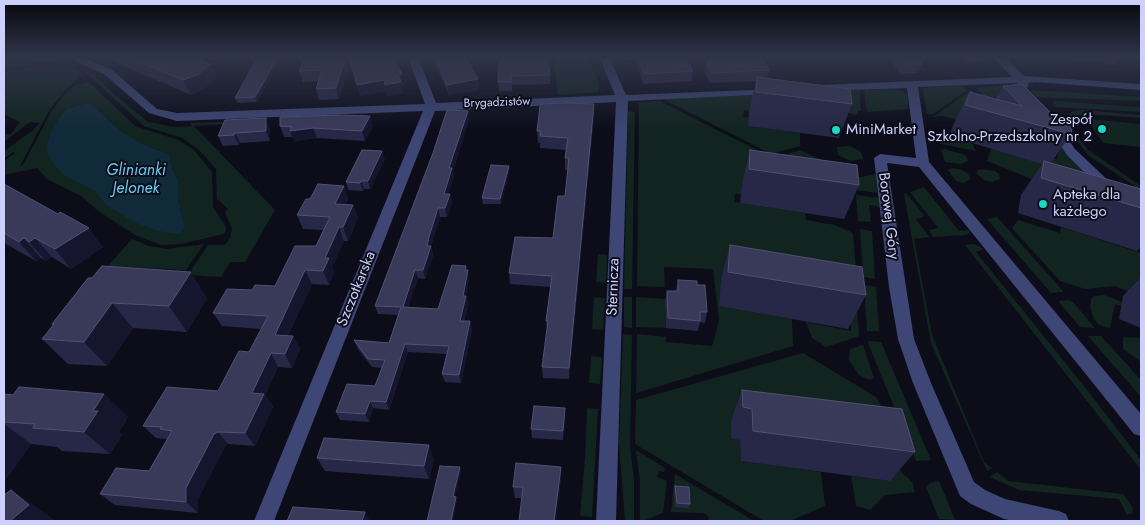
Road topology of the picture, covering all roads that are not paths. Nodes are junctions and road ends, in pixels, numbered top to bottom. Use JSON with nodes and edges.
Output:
{"nodes":[{"id":1,"x":119,"y":82,"type":"edge"},
{"id":2,"x":423,"y":82,"type":"edge"},
{"id":3,"x":615,"y":82,"type":"edge"},
{"id":4,"x":976,"y":82,"type":"edge"},
{"id":5,"x":1022,"y":82,"type":"edge"},
{"id":6,"x":1064,"y":82,"type":"edge"},
{"id":7,"x":912,"y":85,"type":"junction"},
{"id":8,"x":1141,"y":86,"type":"edge"},
{"id":9,"x":807,"y":89,"type":"edge"},
{"id":10,"x":781,"y":90,"type":"edge"},
{"id":11,"x":1031,"y":97,"type":"edge"},
{"id":12,"x":622,"y":98,"type":"junction"},
{"id":13,"x":430,"y":106,"type":"junction"},
{"id":14,"x":1043,"y":113,"type":"edge"},
{"id":15,"x":923,"y":163,"type":"junction"},
{"id":16,"x":1119,"y":199,"type":"edge"},
{"id":17,"x":1141,"y":428,"type":"edge"},
{"id":18,"x":264,"y":521,"type":"edge"},
{"id":19,"x":606,"y":521,"type":"edge"},
{"id":20,"x":1054,"y":521,"type":"edge"}],
"edges":[{"from":1,"to":13,"type":"street","name":"Brygadzistów"},
{"from":2,"to":13,"type":"street"},
{"from":3,"to":12,"type":"street","name":"Sternicza"},
{"from":4,"to":7,"type":"street"},
{"from":5,"to":11,"type":"street"},
{"from":6,"to":8,"type":"street"},
{"from":7,"to":9,"type":"street"},
{"from":7,"to":15,"type":"street"},
{"from":10,"to":12,"type":"street","name":"Brygadzistów"},
{"from":12,"to":13,"type":"street","name":"Brygadzistów"},
{"from":12,"to":19,"type":"street","name":"Sternicza"},
{"from":13,"to":18,"type":"street","name":"Szczotkarska"},
{"from":14,"to":16,"type":"street"},
{"from":15,"to":17,"type":"street"},
{"from":15,"to":20,"type":"street","name":"Borowej Góry"}]}
